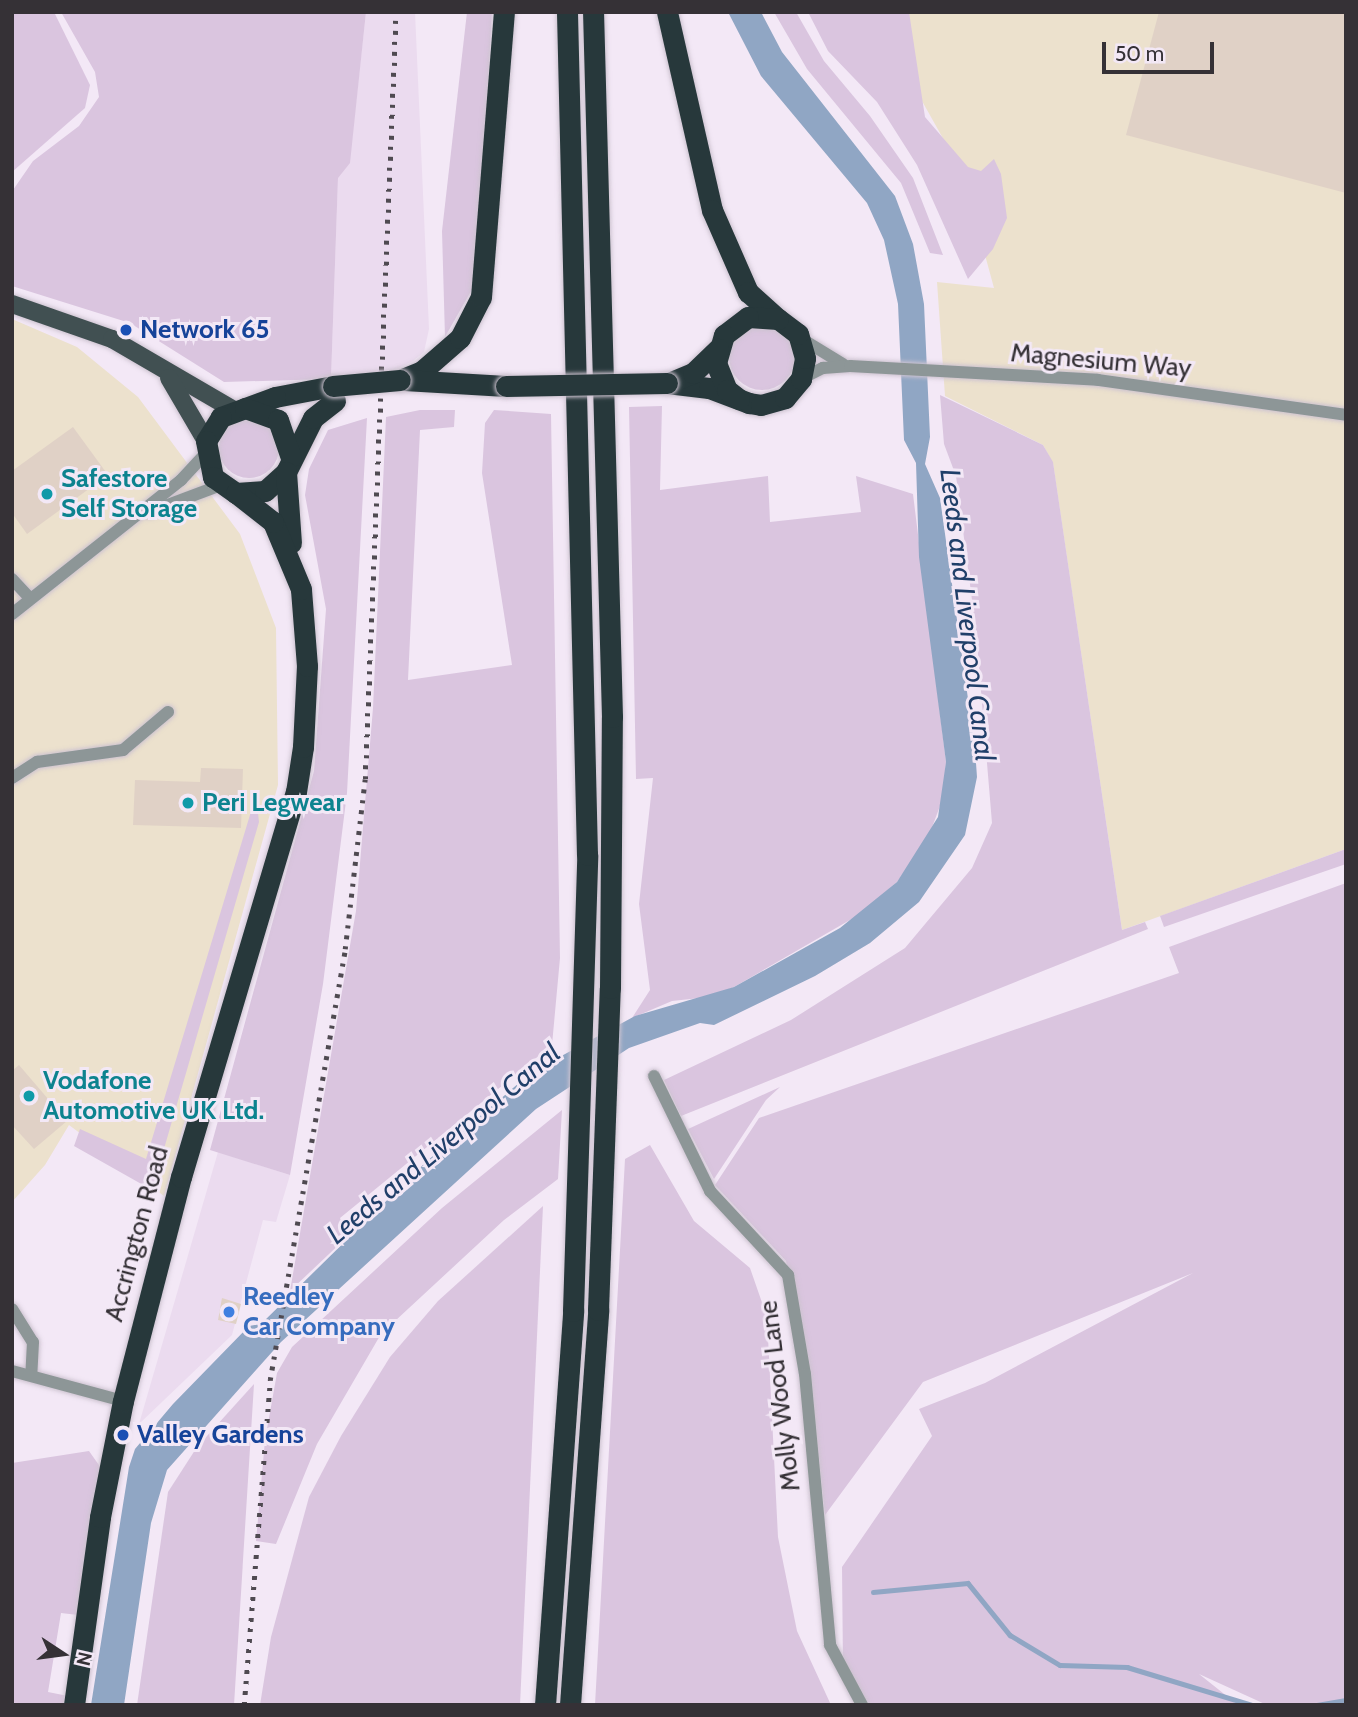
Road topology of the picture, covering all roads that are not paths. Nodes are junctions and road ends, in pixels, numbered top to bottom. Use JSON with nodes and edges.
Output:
{"nodes":[{"id":1,"x":504,"y":12,"type":"edge"},
{"id":2,"x":567,"y":12,"type":"edge"},
{"id":3,"x":593,"y":12,"type":"edge"},
{"id":4,"x":667,"y":12,"type":"edge"},
{"id":5,"x":12,"y":304,"type":"edge"},
{"id":6,"x":778,"y":319,"type":"junction"},
{"id":7,"x":797,"y":334,"type":"junction"},
{"id":8,"x":718,"y":349,"type":"junction"},
{"id":9,"x":850,"y":366,"type":"junction"},
{"id":10,"x":164,"y":372,"type":"junction"},
{"id":11,"x":802,"y":379,"type":"junction"},
{"id":12,"x":667,"y":383,"type":"junction"},
{"id":13,"x":393,"y":385,"type":"junction"},
{"id":14,"x":334,"y":393,"type":"junction"},
{"id":15,"x":739,"y":399,"type":"junction"},
{"id":16,"x":239,"y":409,"type":"junction"},
{"id":17,"x":1346,"y":415,"type":"edge"},
{"id":18,"x":205,"y":448,"type":"junction"},
{"id":19,"x":288,"y":464,"type":"junction"},
{"id":20,"x":228,"y":489,"type":"junction"},
{"id":21,"x":129,"y":522,"type":"junction"},
{"id":22,"x":12,"y":579,"type":"edge"},
{"id":23,"x":298,"y":579,"type":"junction"},
{"id":24,"x":30,"y":598,"type":"junction"},
{"id":25,"x":12,"y":614,"type":"edge"},
{"id":26,"x":168,"y":712,"type":"dead end"},
{"id":27,"x":12,"y":778,"type":"edge"},
{"id":28,"x":656,"y":1081,"type":"dead end"},
{"id":29,"x":12,"y":1309,"type":"edge"},
{"id":30,"x":12,"y":1371,"type":"edge"},
{"id":31,"x":30,"y":1375,"type":"junction"},
{"id":32,"x":123,"y":1401,"type":"junction"},
{"id":33,"x":74,"y":1705,"type":"edge"},
{"id":34,"x":545,"y":1705,"type":"edge"},
{"id":35,"x":570,"y":1705,"type":"edge"},
{"id":36,"x":862,"y":1705,"type":"edge"}],
"edges":[{"from":1,"to":13,"type":"highway"},
{"from":2,"to":34,"type":"highway"},
{"from":3,"to":35,"type":"highway"},
{"from":4,"to":6,"type":"highway"},
{"from":5,"to":10,"type":"main road"},
{"from":6,"to":7,"type":"highway"},
{"from":6,"to":8,"type":"highway"},
{"from":7,"to":9,"type":"street","name":"Magnesium Way"},
{"from":7,"to":11,"type":"highway"},
{"from":8,"to":12,"type":"highway"},
{"from":8,"to":15,"type":"highway"},
{"from":9,"to":11,"type":"street","name":"Magnesium Way"},
{"from":9,"to":17,"type":"street","name":"Magnesium Way"},
{"from":10,"to":16,"type":"main road"},
{"from":10,"to":18,"type":"main road"},
{"from":11,"to":15,"type":"highway"},
{"from":12,"to":13,"type":"highway","bridge":true},
{"from":12,"to":15,"type":"highway"},
{"from":13,"to":14,"type":"highway","bridge":true},
{"from":14,"to":16,"type":"highway"},
{"from":14,"to":19,"type":"highway"},
{"from":16,"to":18,"type":"highway"},
{"from":16,"to":19,"type":"highway"},
{"from":18,"to":20,"type":"highway"},
{"from":18,"to":21,"type":"street"},
{"from":19,"to":20,"type":"highway"},
{"from":19,"to":23,"type":"highway","name":"Accrington Road"},
{"from":20,"to":21,"type":"street"},
{"from":20,"to":23,"type":"highway","name":"Accrington Road"},
{"from":21,"to":24,"type":"street"},
{"from":22,"to":24,"type":"street"},
{"from":23,"to":32,"type":"highway","name":"Accrington Road"},
{"from":24,"to":25,"type":"street"},
{"from":26,"to":27,"type":"street"},
{"from":28,"to":36,"type":"street","name":"Molly Wood Lane"},
{"from":29,"to":31,"type":"street"},
{"from":30,"to":31,"type":"street"},
{"from":31,"to":32,"type":"street"},
{"from":32,"to":33,"type":"highway","name":"Accrington Road"}]}
